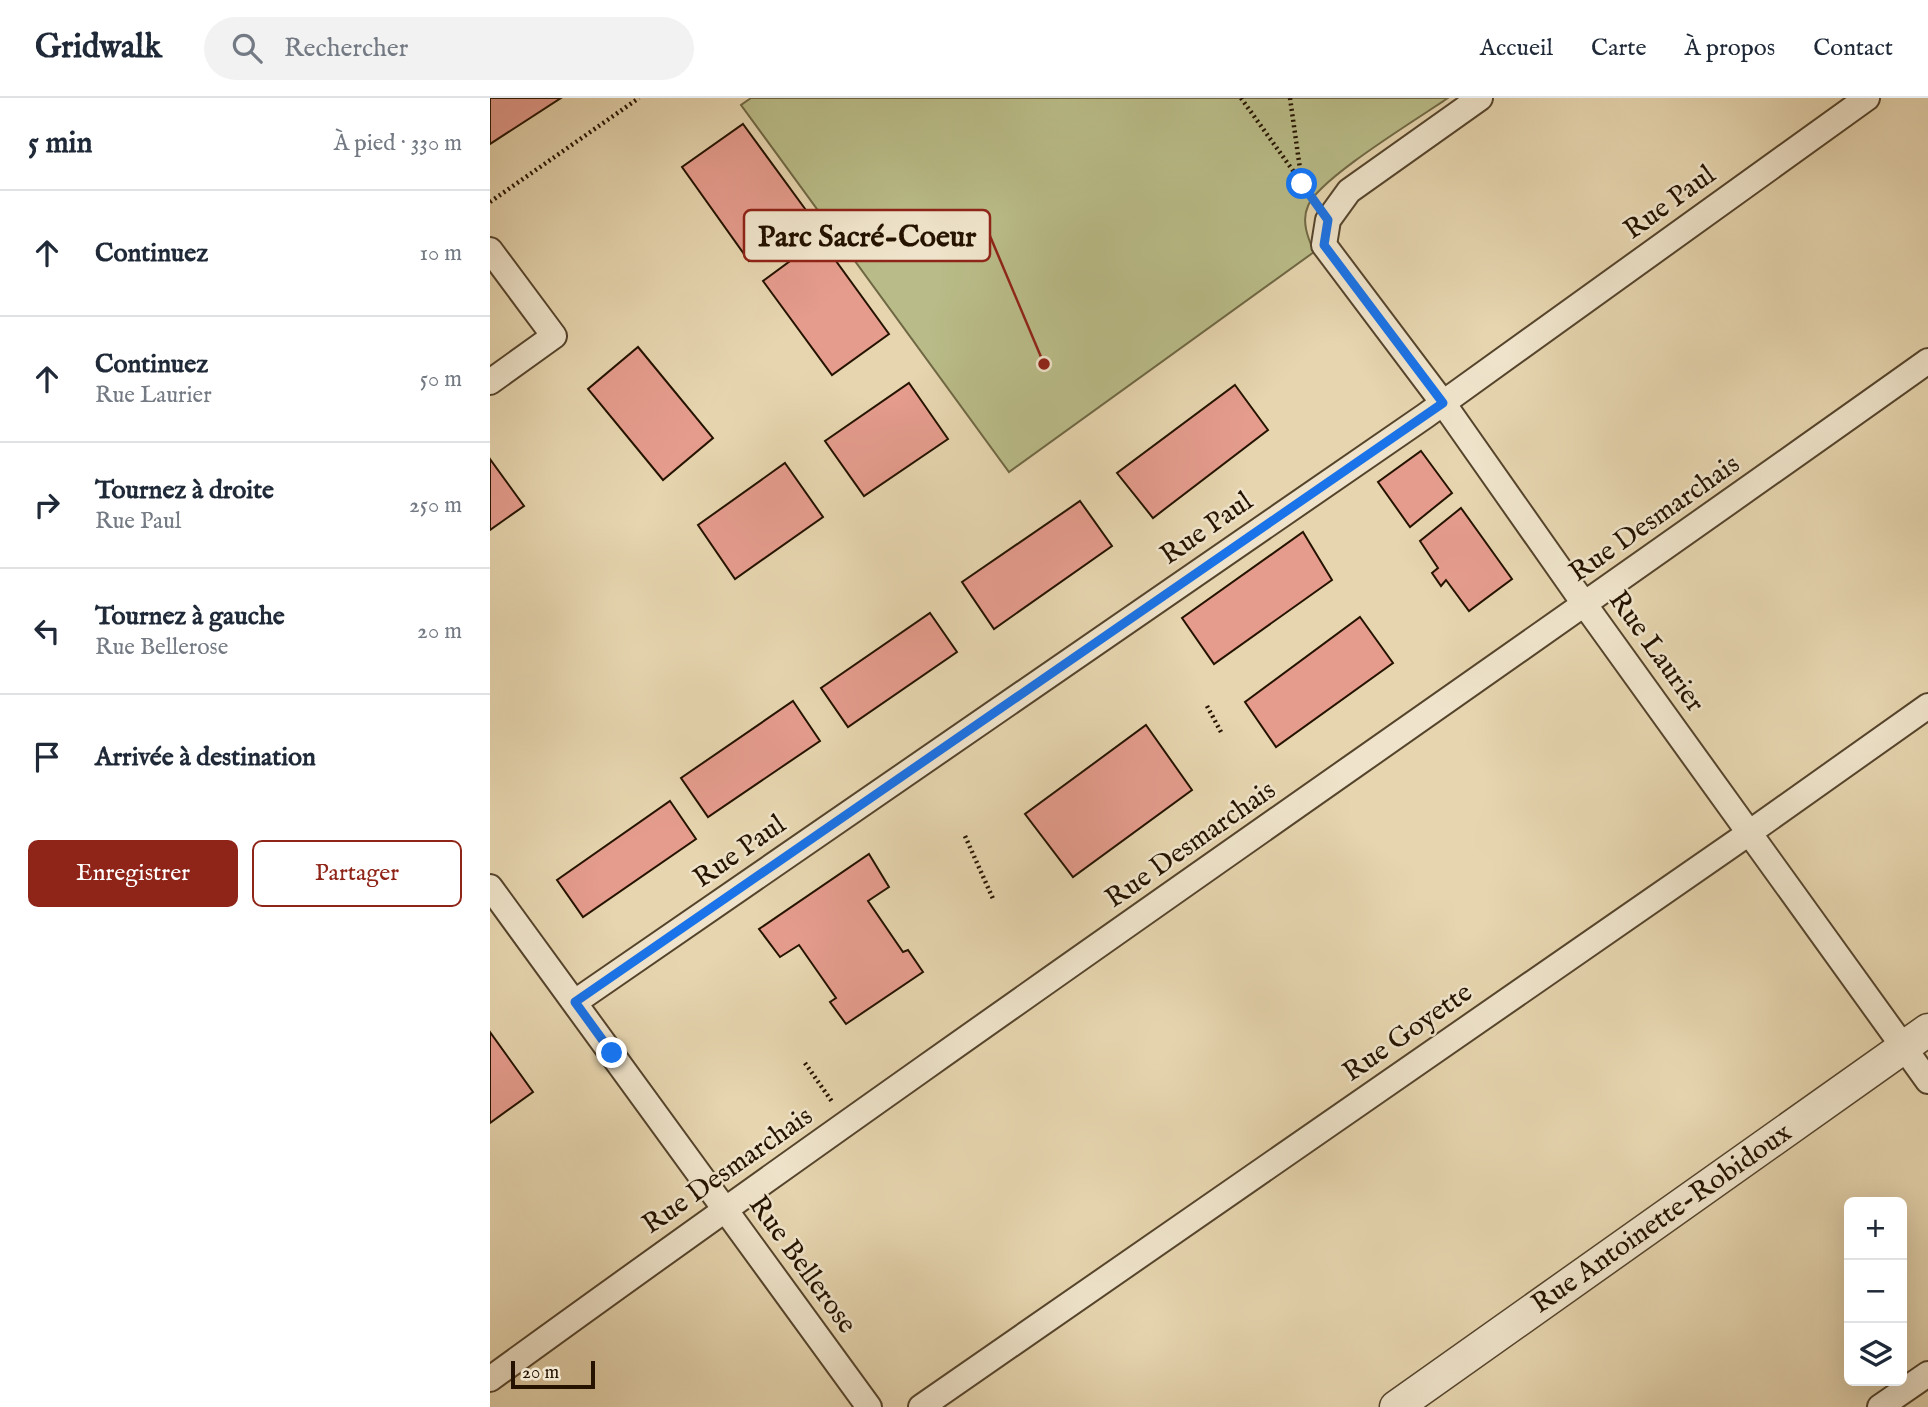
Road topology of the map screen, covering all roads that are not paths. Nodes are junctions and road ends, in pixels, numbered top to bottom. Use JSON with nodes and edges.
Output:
{"nodes":[{"id":1,"x":1480,"y":98,"type":"edge"},
{"id":2,"x":1867,"y":98,"type":"edge"},
{"id":3,"x":490,"y":250,"type":"edge"},
{"id":4,"x":1928,"y":361,"type":"edge"},
{"id":5,"x":490,"y":382,"type":"edge"},
{"id":6,"x":1443,"y":403,"type":"junction"},
{"id":7,"x":1585,"y":605,"type":"junction"},
{"id":8,"x":1928,"y":706,"type":"edge"},
{"id":9,"x":1750,"y":832,"type":"junction"},
{"id":10,"x":490,"y":887,"type":"edge"},
{"id":11,"x":575,"y":1002,"type":"junction"},
{"id":12,"x":1916,"y":1039,"type":"edge"},
{"id":13,"x":1928,"y":1081,"type":"edge"},
{"id":14,"x":724,"y":1210,"type":"junction"},
{"id":15,"x":1928,"y":1374,"type":"edge"},
{"id":16,"x":490,"y":1379,"type":"edge"},
{"id":17,"x":869,"y":1407,"type":"edge"},
{"id":18,"x":921,"y":1407,"type":"edge"},
{"id":19,"x":1396,"y":1407,"type":"edge"},
{"id":20,"x":1880,"y":1407,"type":"edge"}],
"edges":[{"from":1,"to":6,"type":"street","name":"Rue Laurier"},
{"from":2,"to":6,"type":"street","name":"Rue Paul"},
{"from":3,"to":5,"type":"street"},
{"from":4,"to":7,"type":"street","name":"Rue Desmarchais"},
{"from":6,"to":7,"type":"street","name":"Rue Laurier"},
{"from":6,"to":11,"type":"street","name":"Rue Paul"},
{"from":7,"to":9,"type":"street","name":"Rue Laurier"},
{"from":7,"to":14,"type":"street","name":"Rue Desmarchais"},
{"from":8,"to":9,"type":"street","name":"Rue Goyette"},
{"from":9,"to":12,"type":"street","name":"Rue Laurier"},
{"from":9,"to":18,"type":"street","name":"Rue Goyette"},
{"from":10,"to":11,"type":"street","name":"Rue Bellerose"},
{"from":11,"to":14,"type":"street","name":"Rue Bellerose"},
{"from":12,"to":13,"type":"street","name":"Rue Laurier"},
{"from":12,"to":19,"type":"street","name":"Rue Antoinette-Robidoux"},
{"from":14,"to":16,"type":"street","name":"Rue Desmarchais"},
{"from":14,"to":17,"type":"street","name":"Rue Bellerose"},
{"from":15,"to":20,"type":"street"}]}
